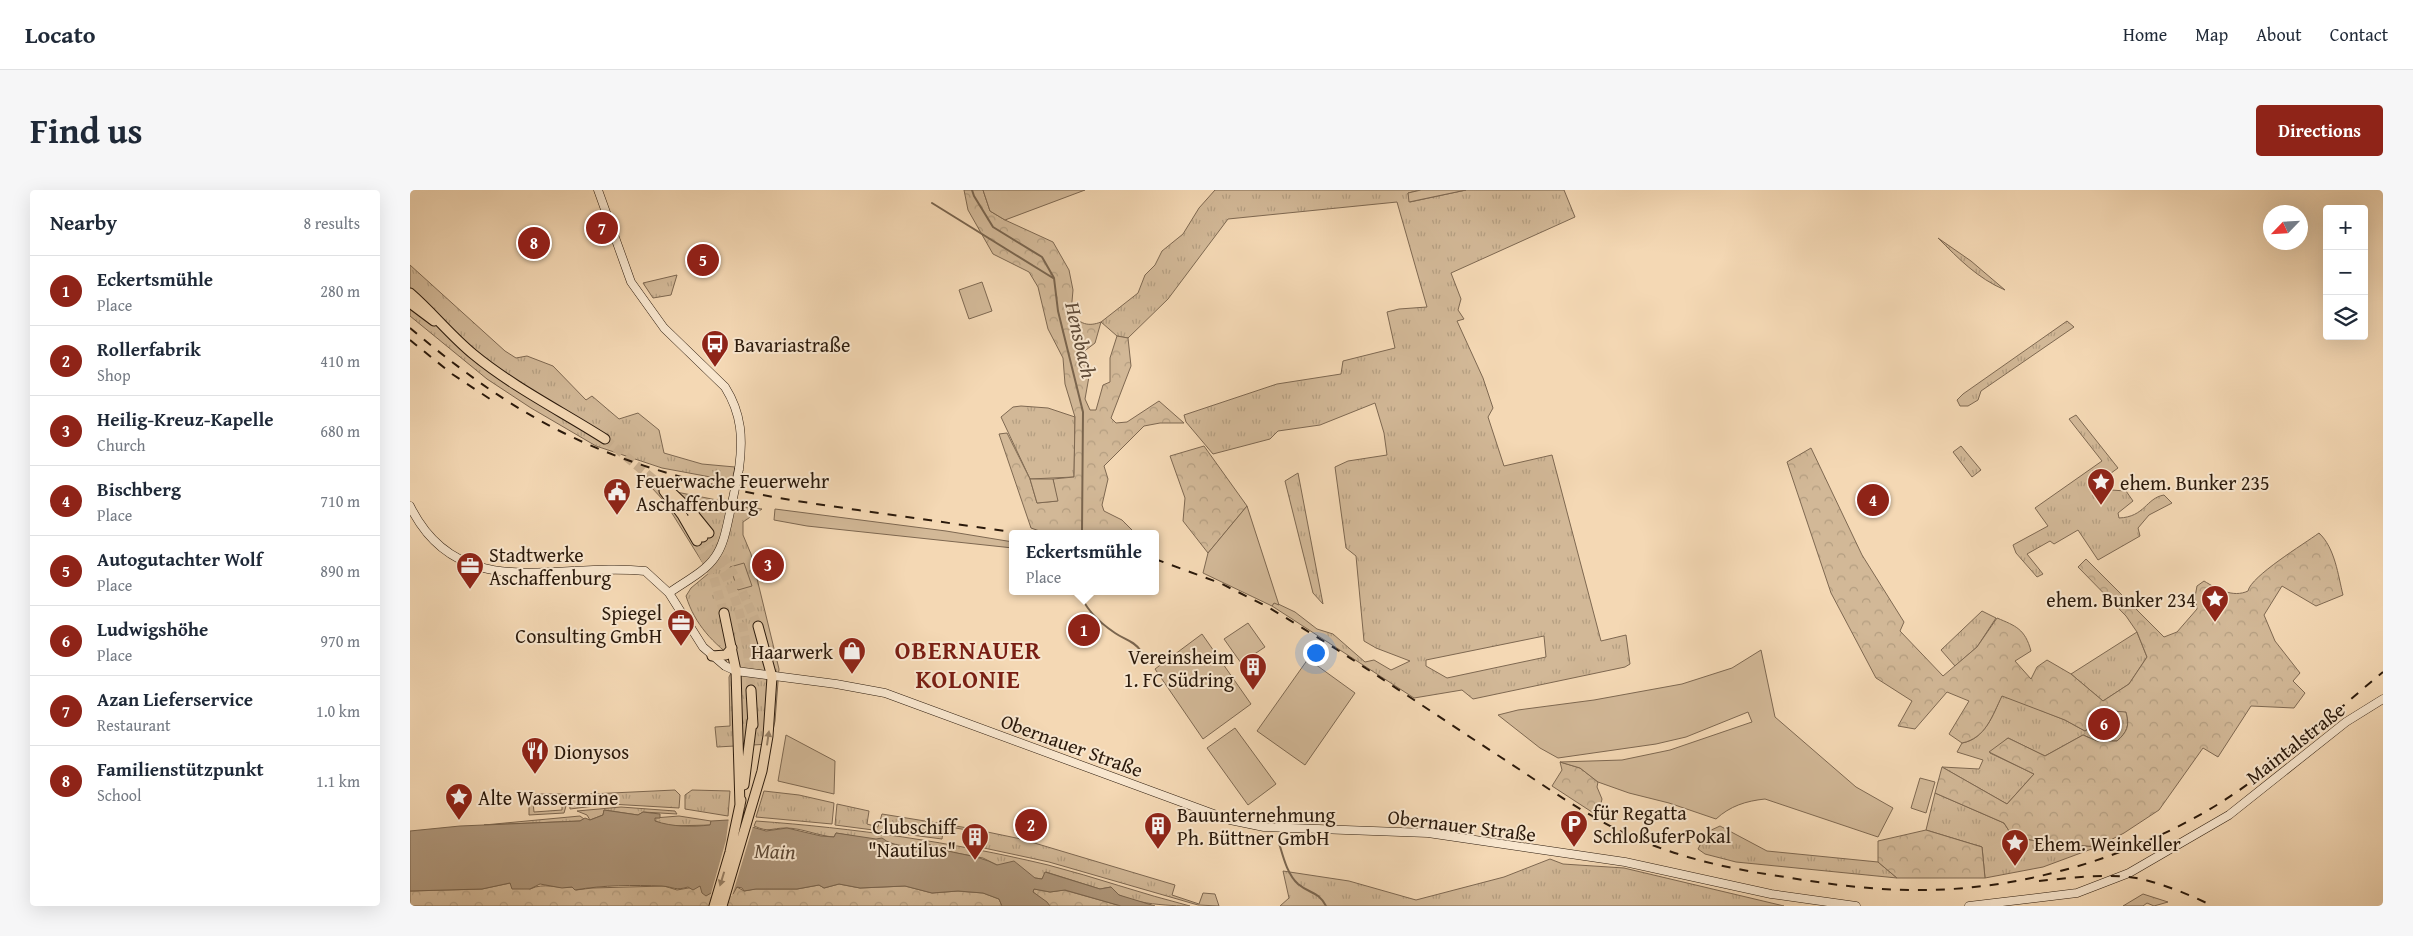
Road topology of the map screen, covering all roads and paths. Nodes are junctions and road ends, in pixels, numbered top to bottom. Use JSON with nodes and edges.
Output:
{"nodes":[{"id":1,"x":598,"y":190,"type":"edge"},
{"id":2,"x":410,"y":293,"type":"edge"},
{"id":3,"x":410,"y":303,"type":"edge"},
{"id":4,"x":441,"y":325,"type":"junction"},
{"id":5,"x":605,"y":439,"type":"tunnel mouth"},
{"id":6,"x":665,"y":489,"type":"tunnel mouth"},
{"id":7,"x":410,"y":506,"type":"edge"},
{"id":8,"x":703,"y":537,"type":"tunnel mouth"},
{"id":9,"x":669,"y":593,"type":"junction"},
{"id":10,"x":724,"y":613,"type":"tunnel mouth"},
{"id":11,"x":758,"y":626,"type":"tunnel mouth"},
{"id":12,"x":732,"y":648,"type":"junction"},
{"id":13,"x":712,"y":656,"type":"junction"},
{"id":14,"x":735,"y":667,"type":"junction"},
{"id":15,"x":772,"y":677,"type":"junction"},
{"id":16,"x":751,"y":690,"type":"tunnel mouth"},
{"id":17,"x":2383,"y":699,"type":"edge"},
{"id":18,"x":752,"y":721,"type":"junction"},
{"id":19,"x":740,"y":806,"type":"junction"},
{"id":20,"x":748,"y":815,"type":"junction"},
{"id":21,"x":714,"y":906,"type":"edge"},
{"id":22,"x":722,"y":906,"type":"edge"},
{"id":23,"x":1856,"y":906,"type":"edge"},
{"id":24,"x":1969,"y":906,"type":"edge"}],
"edges":[{"from":1,"to":9,"type":"main road","bridge":true},
{"from":2,"to":4,"type":"highway"},
{"from":3,"to":4,"type":"highway"},
{"from":4,"to":5,"type":"highway"},
{"from":6,"to":8,"type":"highway"},
{"from":7,"to":9,"type":"main road","name":"Obernauer Straße"},
{"from":9,"to":13,"type":"main road","name":"Obernauer Straße"},
{"from":10,"to":12,"type":"highway"},
{"from":11,"to":15,"type":"highway"},
{"from":12,"to":13,"type":"highway"},
{"from":12,"to":14,"type":"highway"},
{"from":13,"to":14,"type":"main road","name":"Obernauer Straße"},
{"from":14,"to":15,"type":"main road","name":"Obernauer Straße"},
{"from":14,"to":19,"type":"highway"},
{"from":20,"to":15,"type":"highway","one_way":true},
{"from":15,"to":23,"type":"main road","name":"Obernauer Straße"},
{"from":16,"to":18,"type":"highway"},
{"from":17,"to":24,"type":"main road","name":"Maintalstraße"},
{"from":18,"to":19,"type":"highway"},
{"from":18,"to":20,"type":"highway"},
{"from":19,"to":21,"type":"highway","one_way":true},
{"from":20,"to":22,"type":"highway"}]}
